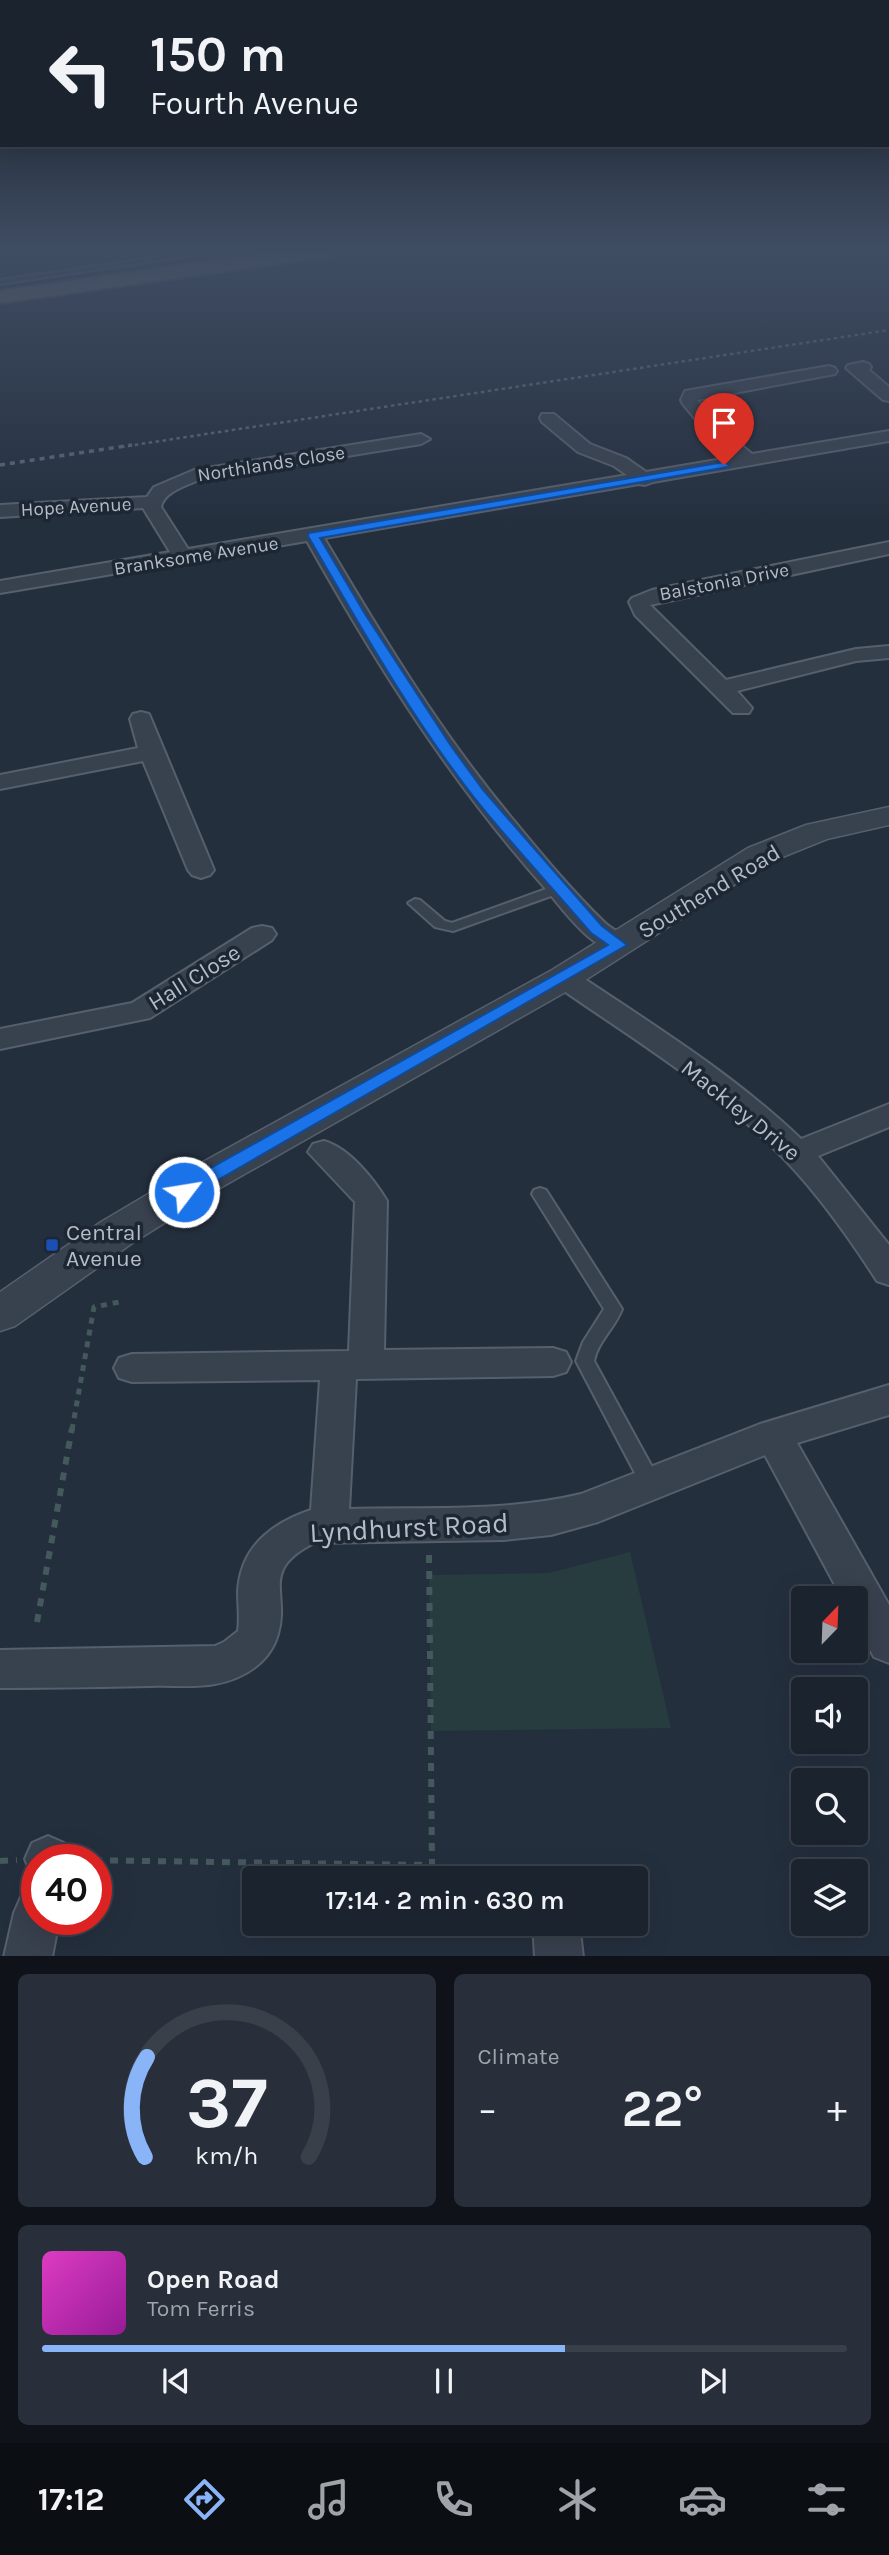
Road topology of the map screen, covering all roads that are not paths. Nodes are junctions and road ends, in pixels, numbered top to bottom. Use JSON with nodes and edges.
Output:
{"nodes":[{"id":1,"x":863,"y":367,"type":"dead end"},
{"id":2,"x":829,"y":371,"type":"dead end"},
{"id":3,"x":889,"y":396,"type":"edge"},
{"id":4,"x":549,"y":418,"type":"dead end"},
{"id":5,"x":421,"y":439,"type":"dead end"},
{"id":6,"x":886,"y":440,"type":"edge"},
{"id":7,"x":750,"y":461,"type":"junction"},
{"id":8,"x":645,"y":480,"type":"junction"},
{"id":9,"x":152,"y":502,"type":"junction"},
{"id":10,"x":0,"y":511,"type":"edge"},
{"id":11,"x":313,"y":536,"type":"junction"},
{"id":12,"x":889,"y":548,"type":"edge"},
{"id":13,"x":183,"y":557,"type":"junction"},
{"id":14,"x":0,"y":587,"type":"edge"},
{"id":15,"x":882,"y":652,"type":"edge"},
{"id":16,"x":889,"y":674,"type":"edge"},
{"id":17,"x":722,"y":688,"type":"junction"},
{"id":18,"x":741,"y":708,"type":"dead end"},
{"id":19,"x":141,"y":719,"type":"dead end"},
{"id":20,"x":151,"y":752,"type":"junction"},
{"id":21,"x":0,"y":782,"type":"edge"},
{"id":22,"x":889,"y":816,"type":"edge"},
{"id":23,"x":201,"y":870,"type":"dead end"},
{"id":24,"x":560,"y":888,"type":"junction"},
{"id":25,"x":415,"y":903,"type":"dead end"},
{"id":26,"x":261,"y":934,"type":"dead end"},
{"id":27,"x":619,"y":945,"type":"junction"},
{"id":28,"x":564,"y":978,"type":"junction"},
{"id":29,"x":0,"y":1039,"type":"edge"},
{"id":30,"x":889,"y":1115,"type":"edge"},
{"id":31,"x":324,"y":1152,"type":"dead end"},
{"id":32,"x":796,"y":1153,"type":"junction"},
{"id":33,"x":540,"y":1194,"type":"dead end"},
{"id":34,"x":889,"y":1272,"type":"edge"},
{"id":35,"x":0,"y":1314,"type":"edge"},
{"id":36,"x":553,"y":1362,"type":"dead end"},
{"id":37,"x":352,"y":1365,"type":"junction"},
{"id":38,"x":132,"y":1368,"type":"dead end"},
{"id":39,"x":889,"y":1400,"type":"edge"},
{"id":40,"x":773,"y":1435,"type":"junction"},
{"id":41,"x":651,"y":1484,"type":"junction"},
{"id":42,"x":329,"y":1526,"type":"junction"},
{"id":43,"x":889,"y":1644,"type":"edge"},
{"id":44,"x":0,"y":1669,"type":"edge"},
{"id":45,"x":32,"y":1935,"type":"edge"},
{"id":46,"x":557,"y":1936,"type":"edge"},
{"id":47,"x":28,"y":1956,"type":"edge"},
{"id":48,"x":559,"y":1956,"type":"edge"}],
"edges":[{"from":1,"to":3,"type":"street"},
{"from":2,"to":7,"type":"street"},
{"from":4,"to":8,"type":"street"},
{"from":5,"to":9,"type":"street","name":"Northlands Close"},
{"from":6,"to":7,"type":"street","name":"Branksome Avenue"},
{"from":7,"to":8,"type":"street","name":"Branksome Avenue"},
{"from":8,"to":11,"type":"street","name":"Branksome Avenue"},
{"from":9,"to":10,"type":"street","name":"Hope Avenue"},
{"from":9,"to":13,"type":"street"},
{"from":11,"to":13,"type":"street","name":"Branksome Avenue"},
{"from":11,"to":24,"type":"street"},
{"from":12,"to":17,"type":"street","name":"Balstonia Drive"},
{"from":13,"to":14,"type":"street","name":"Branksome Avenue"},
{"from":15,"to":16,"type":"street"},
{"from":15,"to":17,"type":"street"},
{"from":17,"to":18,"type":"street","name":"Balstonia Drive"},
{"from":19,"to":20,"type":"street"},
{"from":20,"to":21,"type":"street"},
{"from":20,"to":23,"type":"street"},
{"from":22,"to":27,"type":"street","name":"Southend Road"},
{"from":24,"to":25,"type":"lane"},
{"from":24,"to":27,"type":"street"},
{"from":26,"to":29,"type":"street","name":"Hall Close"},
{"from":27,"to":28,"type":"street","name":"Southend Road"},
{"from":28,"to":32,"type":"street","name":"Mackley Drive"},
{"from":28,"to":35,"type":"street","name":"Southend Road"},
{"from":30,"to":32,"type":"street"},
{"from":31,"to":37,"type":"street"},
{"from":32,"to":34,"type":"street","name":"Mackley Drive"},
{"from":33,"to":41,"type":"lane"},
{"from":36,"to":37,"type":"street"},
{"from":37,"to":38,"type":"street"},
{"from":37,"to":42,"type":"street"},
{"from":39,"to":40,"type":"street","name":"Lyndhurst Road"},
{"from":40,"to":41,"type":"street","name":"Lyndhurst Road"},
{"from":40,"to":43,"type":"street"},
{"from":41,"to":42,"type":"street","name":"Lyndhurst Road"},
{"from":42,"to":44,"type":"street","name":"Lyndhurst Road"},
{"from":45,"to":47,"type":"street"},
{"from":46,"to":48,"type":"street"}]}
